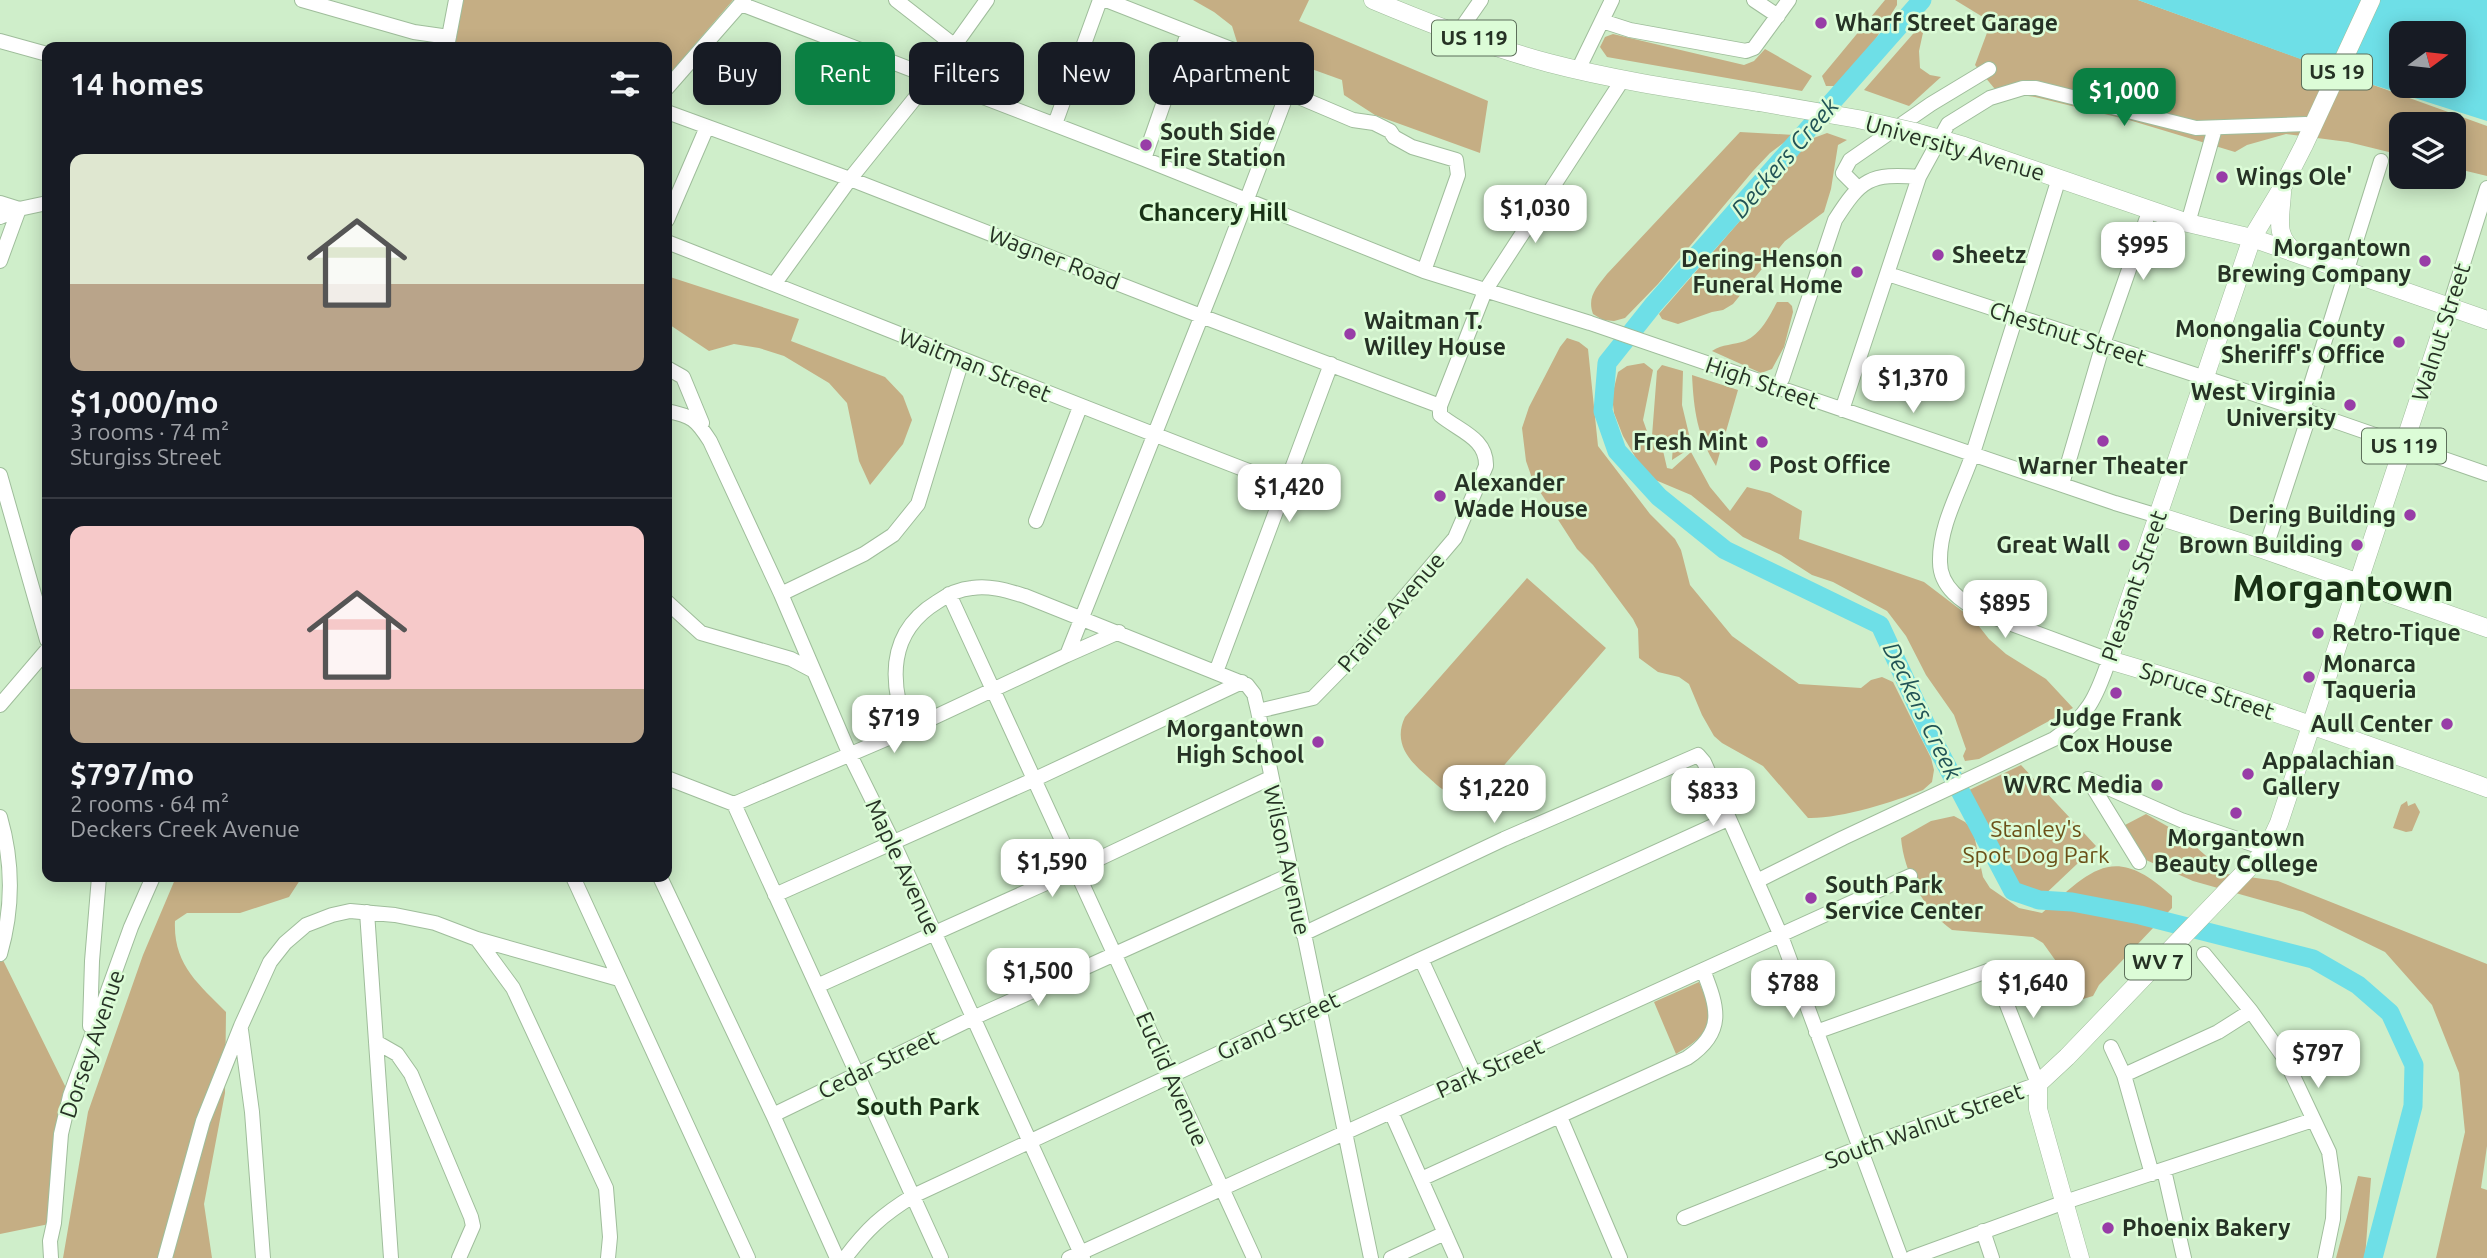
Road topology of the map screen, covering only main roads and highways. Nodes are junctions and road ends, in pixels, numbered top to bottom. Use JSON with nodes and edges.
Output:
{"nodes":[{"id":1,"x":1373,"y":0,"type":"edge"},
{"id":2,"x":2371,"y":0,"type":"edge"},
{"id":3,"x":2282,"y":188,"type":"junction"},
{"id":4,"x":2252,"y":238,"type":"junction"},
{"id":5,"x":2301,"y":257,"type":"junction"},
{"id":6,"x":2449,"y":308,"type":"junction"},
{"id":7,"x":2487,"y":320,"type":"edge"},
{"id":8,"x":2158,"y":516,"type":"junction"},
{"id":9,"x":2358,"y":583,"type":"junction"},
{"id":10,"x":2487,"y":628,"type":"edge"},
{"id":11,"x":2109,"y":660,"type":"joint"},
{"id":12,"x":2311,"y":726,"type":"junction"},
{"id":13,"x":2487,"y":788,"type":"edge"},
{"id":14,"x":2250,"y":868,"type":"joint"},
{"id":15,"x":2080,"y":1258,"type":"edge"}],
"edges":[{"from":1,"to":4,"type":"main road","name":"University Avenue","number":"US 119","bridge":true},
{"from":2,"to":3,"type":"main road","name":"Pleasant Street","number":"US 19"},
{"from":3,"to":4,"type":"main road","name":"Pleasant Street","number":"US 19"},
{"from":3,"to":5,"type":"main road"},
{"from":4,"to":5,"type":"main road","name":"University Avenue"},
{"from":4,"to":8,"type":"main road","name":"Pleasant Street"},
{"from":5,"to":6,"type":"main road","name":"University Avenue"},
{"from":6,"to":7,"type":"main road","name":"University Avenue"},
{"from":6,"to":9,"type":"main road","name":"Walnut Street","number":"US 119"},
{"from":8,"to":9,"type":"main road","name":"High Street"},
{"from":8,"to":11,"type":"main road","name":"Pleasant Street"},
{"from":9,"to":10,"type":"main road","name":"High Street"},
{"from":9,"to":12,"type":"main road","name":"Walnut Street","number":"WV 7"},
{"from":11,"to":12,"type":"main road","name":"Spruce Street"},
{"from":12,"to":13,"type":"main road","name":"Spruce Street"},
{"from":12,"to":14,"type":"main road","name":"Walnut Street","number":"WV 7"},
{"from":14,"to":15,"type":"main road","name":"South Walnut Street","number":"WV 7"}]}
